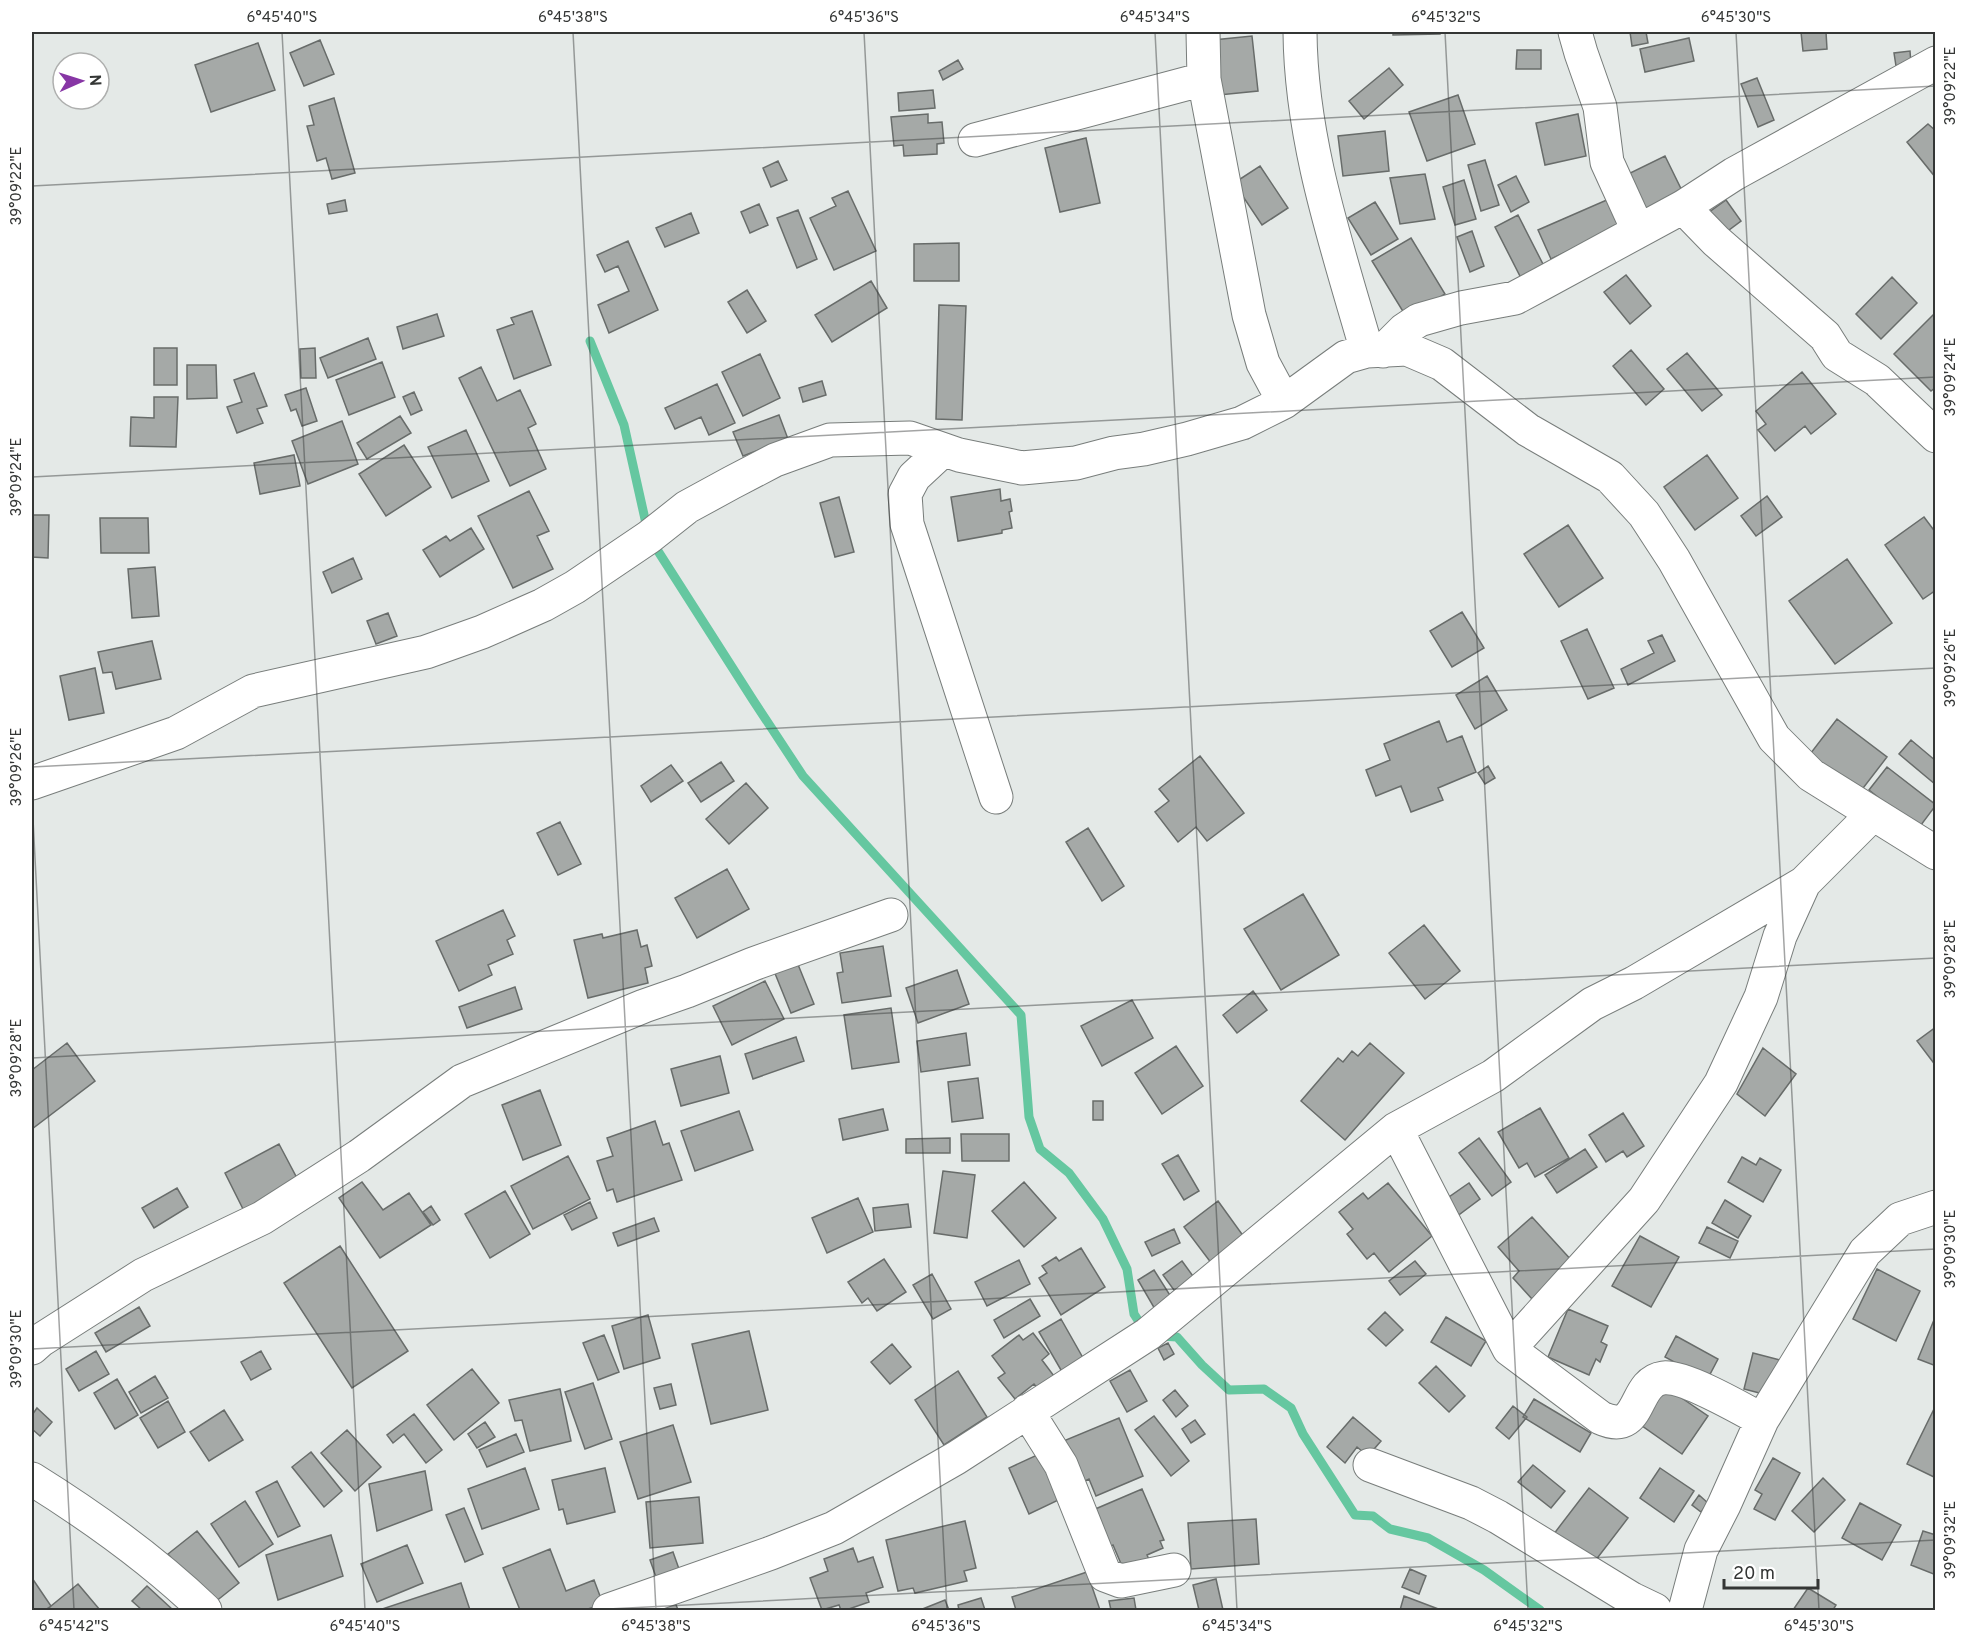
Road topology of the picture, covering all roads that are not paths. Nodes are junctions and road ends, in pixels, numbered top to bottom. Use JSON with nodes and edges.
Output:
{"nodes":[{"id":1,"x":1203,"y":32,"type":"edge"},
{"id":2,"x":1300,"y":32,"type":"edge"},
{"id":3,"x":1575,"y":32,"type":"edge"},
{"id":4,"x":1935,"y":63,"type":"edge"},
{"id":5,"x":1204,"y":79,"type":"junction"},
{"id":6,"x":975,"y":140,"type":"dead end"},
{"id":7,"x":1683,"y":207,"type":"junction"},
{"id":8,"x":1638,"y":230,"type":"junction"},
{"id":9,"x":1375,"y":351,"type":"junction"},
{"id":10,"x":1284,"y":402,"type":"junction"},
{"id":11,"x":1935,"y":436,"type":"edge"},
{"id":12,"x":943,"y":450,"type":"junction"},
{"id":13,"x":32,"y":783,"type":"edge"},
{"id":14,"x":996,"y":797,"type":"dead end"},
{"id":15,"x":1873,"y":814,"type":"junction"},
{"id":16,"x":1935,"y":853,"type":"edge"},
{"id":17,"x":1804,"y":883,"type":"junction"},
{"id":18,"x":891,"y":915,"type":"dead end"},
{"id":19,"x":1396,"y":1129,"type":"junction"},
{"id":20,"x":1935,"y":1207,"type":"edge"},
{"id":21,"x":32,"y":1348,"type":"edge"},
{"id":22,"x":1509,"y":1349,"type":"junction"},
{"id":23,"x":1027,"y":1411,"type":"junction"},
{"id":24,"x":1762,"y":1420,"type":"junction"},
{"id":25,"x":1370,"y":1465,"type":"dead end"},
{"id":26,"x":32,"y":1479,"type":"edge"},
{"id":27,"x":1174,"y":1570,"type":"dead end"},
{"id":28,"x":205,"y":1611,"type":"edge"},
{"id":29,"x":609,"y":1611,"type":"edge"},
{"id":30,"x":1655,"y":1611,"type":"edge"},
{"id":31,"x":1685,"y":1611,"type":"edge"}],
"edges":[{"from":1,"to":5,"type":"street"},
{"from":2,"to":9,"type":"street"},
{"from":3,"to":8,"type":"street"},
{"from":4,"to":7,"type":"street"},
{"from":5,"to":6,"type":"street"},
{"from":5,"to":10,"type":"street"},
{"from":7,"to":8,"type":"street"},
{"from":7,"to":11,"type":"street"},
{"from":8,"to":9,"type":"street"},
{"from":9,"to":10,"type":"street"},
{"from":9,"to":15,"type":"street"},
{"from":10,"to":12,"type":"street"},
{"from":12,"to":13,"type":"street"},
{"from":12,"to":14,"type":"street"},
{"from":15,"to":16,"type":"street"},
{"from":15,"to":17,"type":"street"},
{"from":17,"to":19,"type":"street"},
{"from":17,"to":22,"type":"street"},
{"from":18,"to":21,"type":"street"},
{"from":19,"to":22,"type":"street"},
{"from":19,"to":23,"type":"street"},
{"from":20,"to":24,"type":"street"},
{"from":22,"to":24,"type":"street"},
{"from":23,"to":27,"type":"street"},
{"from":23,"to":29,"type":"street"},
{"from":24,"to":31,"type":"street"},
{"from":25,"to":30,"type":"street"},
{"from":26,"to":28,"type":"street"}]}
